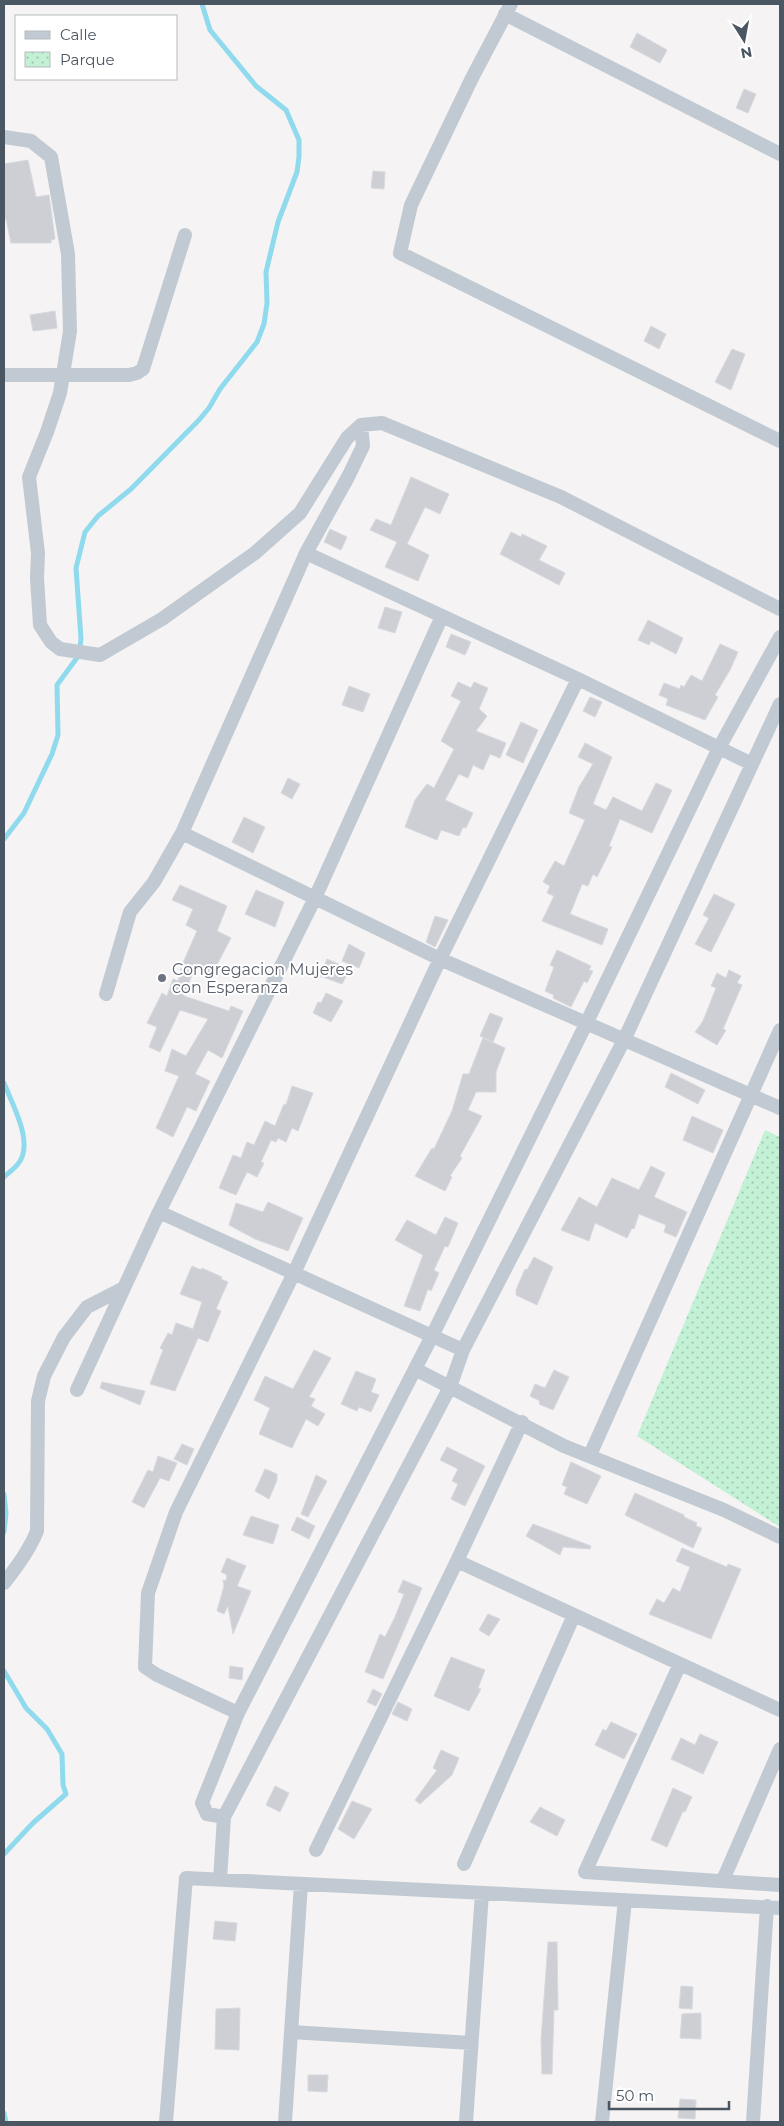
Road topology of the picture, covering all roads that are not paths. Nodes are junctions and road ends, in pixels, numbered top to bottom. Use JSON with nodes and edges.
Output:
{"nodes":[{"id":1,"x":508,"y":9,"type":"edge"},
{"id":2,"x":4,"y":137,"type":"edge"},
{"id":3,"x":780,"y":154,"type":"edge"},
{"id":4,"x":185,"y":235,"type":"dead end"},
{"id":5,"x":4,"y":374,"type":"edge"},
{"id":6,"x":63,"y":374,"type":"junction"},
{"id":7,"x":361,"y":425,"type":"junction"},
{"id":8,"x":780,"y":441,"type":"edge"},
{"id":9,"x":306,"y":553,"type":"junction"},
{"id":10,"x":780,"y":609,"type":"edge"},
{"id":11,"x":442,"y":616,"type":"junction"},
{"id":12,"x":780,"y":637,"type":"edge"},
{"id":13,"x":578,"y":680,"type":"junction"},
{"id":14,"x":780,"y":704,"type":"edge"},
{"id":15,"x":719,"y":748,"type":"junction"},
{"id":16,"x":752,"y":764,"type":"junction"},
{"id":17,"x":182,"y":833,"type":"junction"},
{"id":18,"x":315,"y":898,"type":"junction"},
{"id":19,"x":440,"y":959,"type":"junction"},
{"id":20,"x":106,"y":994,"type":"dead end"},
{"id":21,"x":586,"y":1024,"type":"junction"},
{"id":22,"x":780,"y":1030,"type":"edge"},
{"id":23,"x":624,"y":1040,"type":"junction"},
{"id":24,"x":752,"y":1096,"type":"junction"},
{"id":25,"x":780,"y":1108,"type":"edge"},
{"id":26,"x":159,"y":1212,"type":"junction"},
{"id":27,"x":294,"y":1273,"type":"junction"},
{"id":28,"x":124,"y":1288,"type":"junction"},
{"id":29,"x":432,"y":1336,"type":"junction"},
{"id":30,"x":463,"y":1350,"type":"junction"},
{"id":31,"x":415,"y":1369,"type":"junction"},
{"id":32,"x":450,"y":1387,"type":"junction"},
{"id":33,"x":77,"y":1390,"type":"dead end"},
{"id":34,"x":522,"y":1422,"type":"junction"},
{"id":35,"x":590,"y":1455,"type":"junction"},
{"id":36,"x":780,"y":1537,"type":"edge"},
{"id":37,"x":457,"y":1561,"type":"junction"},
{"id":38,"x":4,"y":1583,"type":"edge"},
{"id":39,"x":574,"y":1615,"type":"junction"},
{"id":40,"x":680,"y":1664,"type":"junction"},
{"id":41,"x":780,"y":1710,"type":"edge"},
{"id":42,"x":238,"y":1713,"type":"junction"},
{"id":43,"x":780,"y":1749,"type":"edge"},
{"id":44,"x":224,"y":1817,"type":"junction"},
{"id":45,"x":316,"y":1850,"type":"dead end"},
{"id":46,"x":464,"y":1864,"type":"dead end"},
{"id":47,"x":220,"y":1880,"type":"junction"},
{"id":48,"x":723,"y":1880,"type":"junction"},
{"id":49,"x":300,"y":1884,"type":"junction"},
{"id":50,"x":780,"y":1885,"type":"edge"},
{"id":51,"x":482,"y":1892,"type":"junction"},
{"id":52,"x":625,"y":1900,"type":"junction"},
{"id":53,"x":774,"y":1907,"type":"edge"},
{"id":54,"x":290,"y":2032,"type":"junction"},
{"id":55,"x":472,"y":2043,"type":"junction"},
{"id":56,"x":166,"y":2122,"type":"edge"},
{"id":57,"x":285,"y":2122,"type":"edge"},
{"id":58,"x":466,"y":2122,"type":"edge"},
{"id":59,"x":602,"y":2122,"type":"edge"},
{"id":60,"x":754,"y":2122,"type":"edge"}],
"edges":[{"from":1,"to":3,"type":"street"},
{"from":1,"to":8,"type":"street"},
{"from":2,"to":6,"type":"street"},
{"from":4,"to":6,"type":"street"},
{"from":5,"to":6,"type":"street"},
{"from":6,"to":7,"type":"street"},
{"from":7,"to":9,"type":"street"},
{"from":7,"to":10,"type":"street"},
{"from":9,"to":11,"type":"street"},
{"from":9,"to":17,"type":"street"},
{"from":11,"to":13,"type":"street"},
{"from":11,"to":18,"type":"street"},
{"from":12,"to":15,"type":"street"},
{"from":13,"to":15,"type":"street"},
{"from":13,"to":19,"type":"street"},
{"from":14,"to":16,"type":"street"},
{"from":15,"to":16,"type":"street"},
{"from":15,"to":21,"type":"street"},
{"from":16,"to":23,"type":"street"},
{"from":17,"to":18,"type":"street"},
{"from":17,"to":20,"type":"street"},
{"from":18,"to":19,"type":"street"},
{"from":18,"to":26,"type":"street"},
{"from":19,"to":21,"type":"street"},
{"from":19,"to":27,"type":"street"},
{"from":21,"to":23,"type":"street"},
{"from":21,"to":29,"type":"street"},
{"from":22,"to":24,"type":"street"},
{"from":23,"to":24,"type":"street"},
{"from":23,"to":30,"type":"street"},
{"from":24,"to":25,"type":"street"},
{"from":24,"to":35,"type":"street"},
{"from":26,"to":27,"type":"street"},
{"from":26,"to":28,"type":"street"},
{"from":27,"to":29,"type":"street"},
{"from":27,"to":42,"type":"street"},
{"from":28,"to":33,"type":"street"},
{"from":28,"to":38,"type":"street"},
{"from":29,"to":30,"type":"street"},
{"from":29,"to":31,"type":"street"},
{"from":30,"to":32,"type":"street"},
{"from":31,"to":32,"type":"street"},
{"from":31,"to":42,"type":"street"},
{"from":32,"to":34,"type":"street"},
{"from":32,"to":44,"type":"street"},
{"from":34,"to":35,"type":"street"},
{"from":34,"to":37,"type":"street"},
{"from":35,"to":36,"type":"street"},
{"from":37,"to":39,"type":"street"},
{"from":37,"to":45,"type":"street"},
{"from":39,"to":40,"type":"street"},
{"from":39,"to":46,"type":"street"},
{"from":40,"to":41,"type":"street"},
{"from":40,"to":48,"type":"street"},
{"from":42,"to":44,"type":"street"},
{"from":43,"to":48,"type":"street"},
{"from":44,"to":47,"type":"street"},
{"from":47,"to":49,"type":"street"},
{"from":47,"to":56,"type":"street"},
{"from":48,"to":50,"type":"street"},
{"from":49,"to":51,"type":"street"},
{"from":49,"to":54,"type":"street"},
{"from":51,"to":52,"type":"street"},
{"from":51,"to":55,"type":"street"},
{"from":52,"to":53,"type":"street"},
{"from":52,"to":59,"type":"street"},
{"from":53,"to":60,"type":"street"},
{"from":54,"to":55,"type":"street"},
{"from":54,"to":57,"type":"street"},
{"from":55,"to":58,"type":"street"}]}
